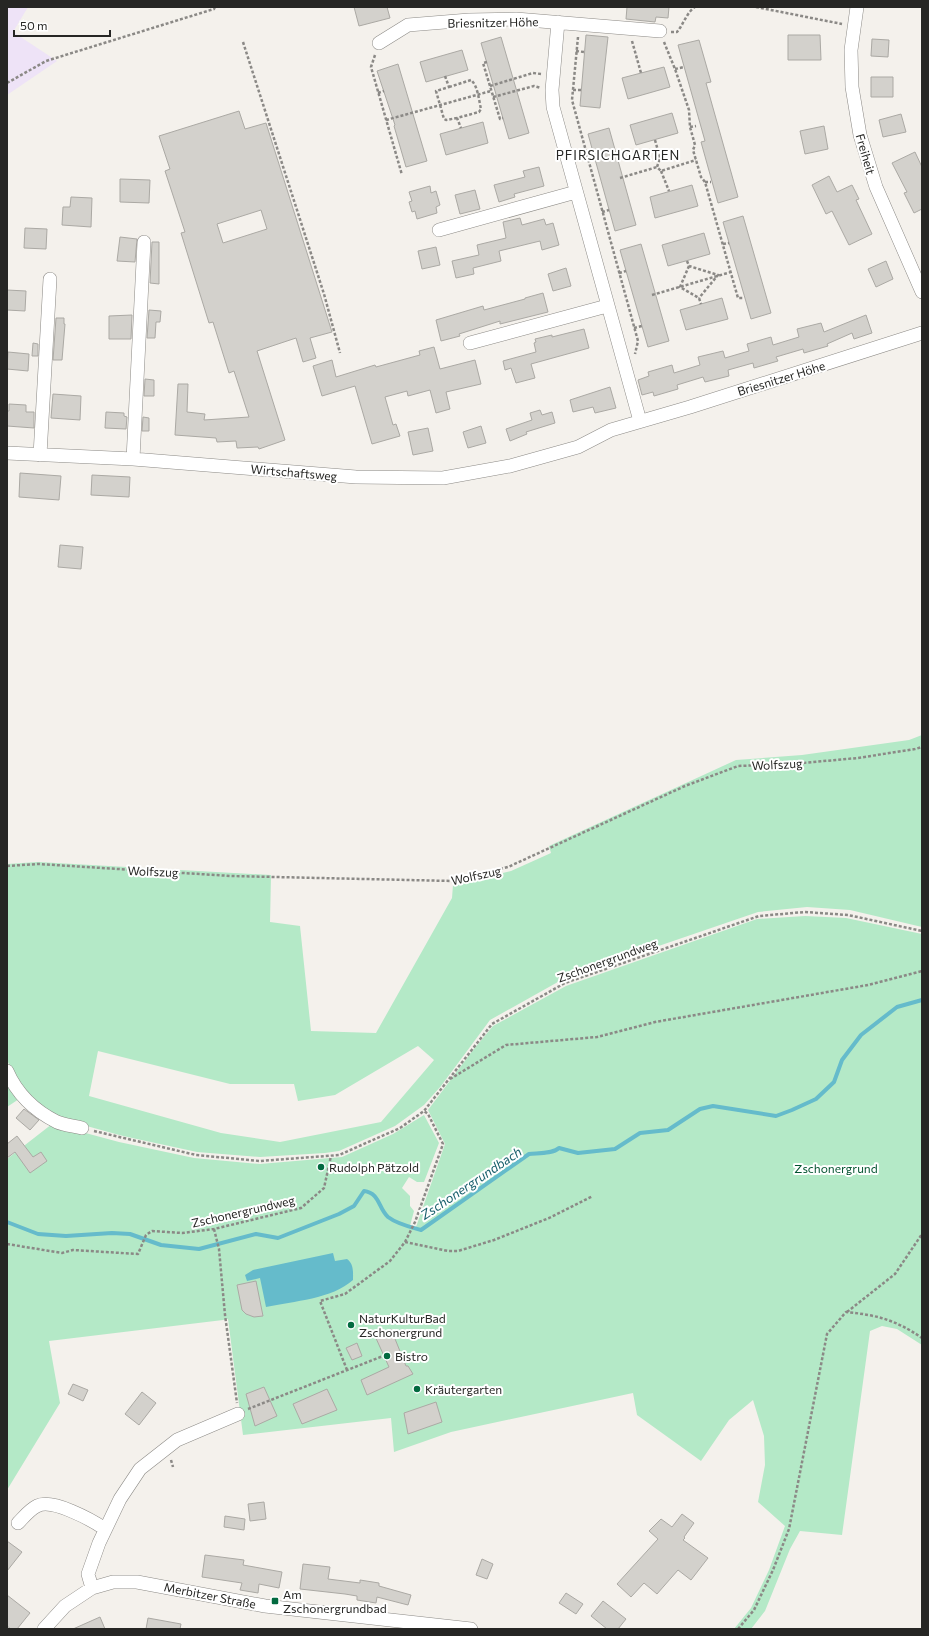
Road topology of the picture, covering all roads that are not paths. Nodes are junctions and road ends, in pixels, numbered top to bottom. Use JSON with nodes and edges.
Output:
{"nodes":[{"id":1,"x":857,"y":7,"type":"edge"},
{"id":2,"x":558,"y":22,"type":"junction"},
{"id":3,"x":660,"y":31,"type":"road end"},
{"id":4,"x":379,"y":43,"type":"road end"},
{"id":5,"x":576,"y":192,"type":"junction"},
{"id":6,"x":439,"y":230,"type":"dead end"},
{"id":7,"x":144,"y":242,"type":"dead end"},
{"id":8,"x":50,"y":279,"type":"dead end"},
{"id":9,"x":922,"y":292,"type":"edge"},
{"id":10,"x":607,"y":306,"type":"junction"},
{"id":11,"x":922,"y":334,"type":"edge"},
{"id":12,"x":470,"y":343,"type":"dead end"},
{"id":13,"x":640,"y":421,"type":"junction"},
{"id":14,"x":578,"y":447,"type":"joint"},
{"id":15,"x":7,"y":453,"type":"edge"},
{"id":16,"x":40,"y":455,"type":"junction"},
{"id":17,"x":133,"y":459,"type":"junction"},
{"id":18,"x":7,"y":1071,"type":"edge"},
{"id":19,"x":82,"y":1128,"type":"road end"},
{"id":20,"x":238,"y":1414,"type":"road end"},
{"id":21,"x":18,"y":1523,"type":"dead end"},
{"id":22,"x":105,"y":1529,"type":"junction"},
{"id":23,"x":92,"y":1588,"type":"junction"},
{"id":24,"x":44,"y":1629,"type":"edge"},
{"id":25,"x":471,"y":1629,"type":"edge"}],
"edges":[{"from":1,"to":9,"type":"street","name":"Freiheit"},
{"from":2,"to":3,"type":"street","name":"Briesnitzer Höhe"},
{"from":2,"to":4,"type":"street","name":"Briesnitzer Höhe"},
{"from":2,"to":5,"type":"street"},
{"from":5,"to":6,"type":"street"},
{"from":5,"to":10,"type":"street"},
{"from":7,"to":17,"type":"street"},
{"from":8,"to":16,"type":"street"},
{"from":10,"to":12,"type":"street"},
{"from":10,"to":13,"type":"street"},
{"from":11,"to":13,"type":"street","name":"Briesnitzer Höhe"},
{"from":13,"to":14,"type":"street","name":"Briesnitzer Höhe"},
{"from":14,"to":17,"type":"street","name":"Wirtschaftsweg"},
{"from":15,"to":16,"type":"street","name":"Wirtschaftsweg"},
{"from":16,"to":17,"type":"street","name":"Wirtschaftsweg"},
{"from":18,"to":19,"type":"street"},
{"from":20,"to":22,"type":"street"},
{"from":21,"to":22,"type":"street"},
{"from":22,"to":23,"type":"street"},
{"from":23,"to":24,"type":"street","name":"Merbitzer Straße"},
{"from":23,"to":25,"type":"street","name":"Merbitzer Straße"}]}
